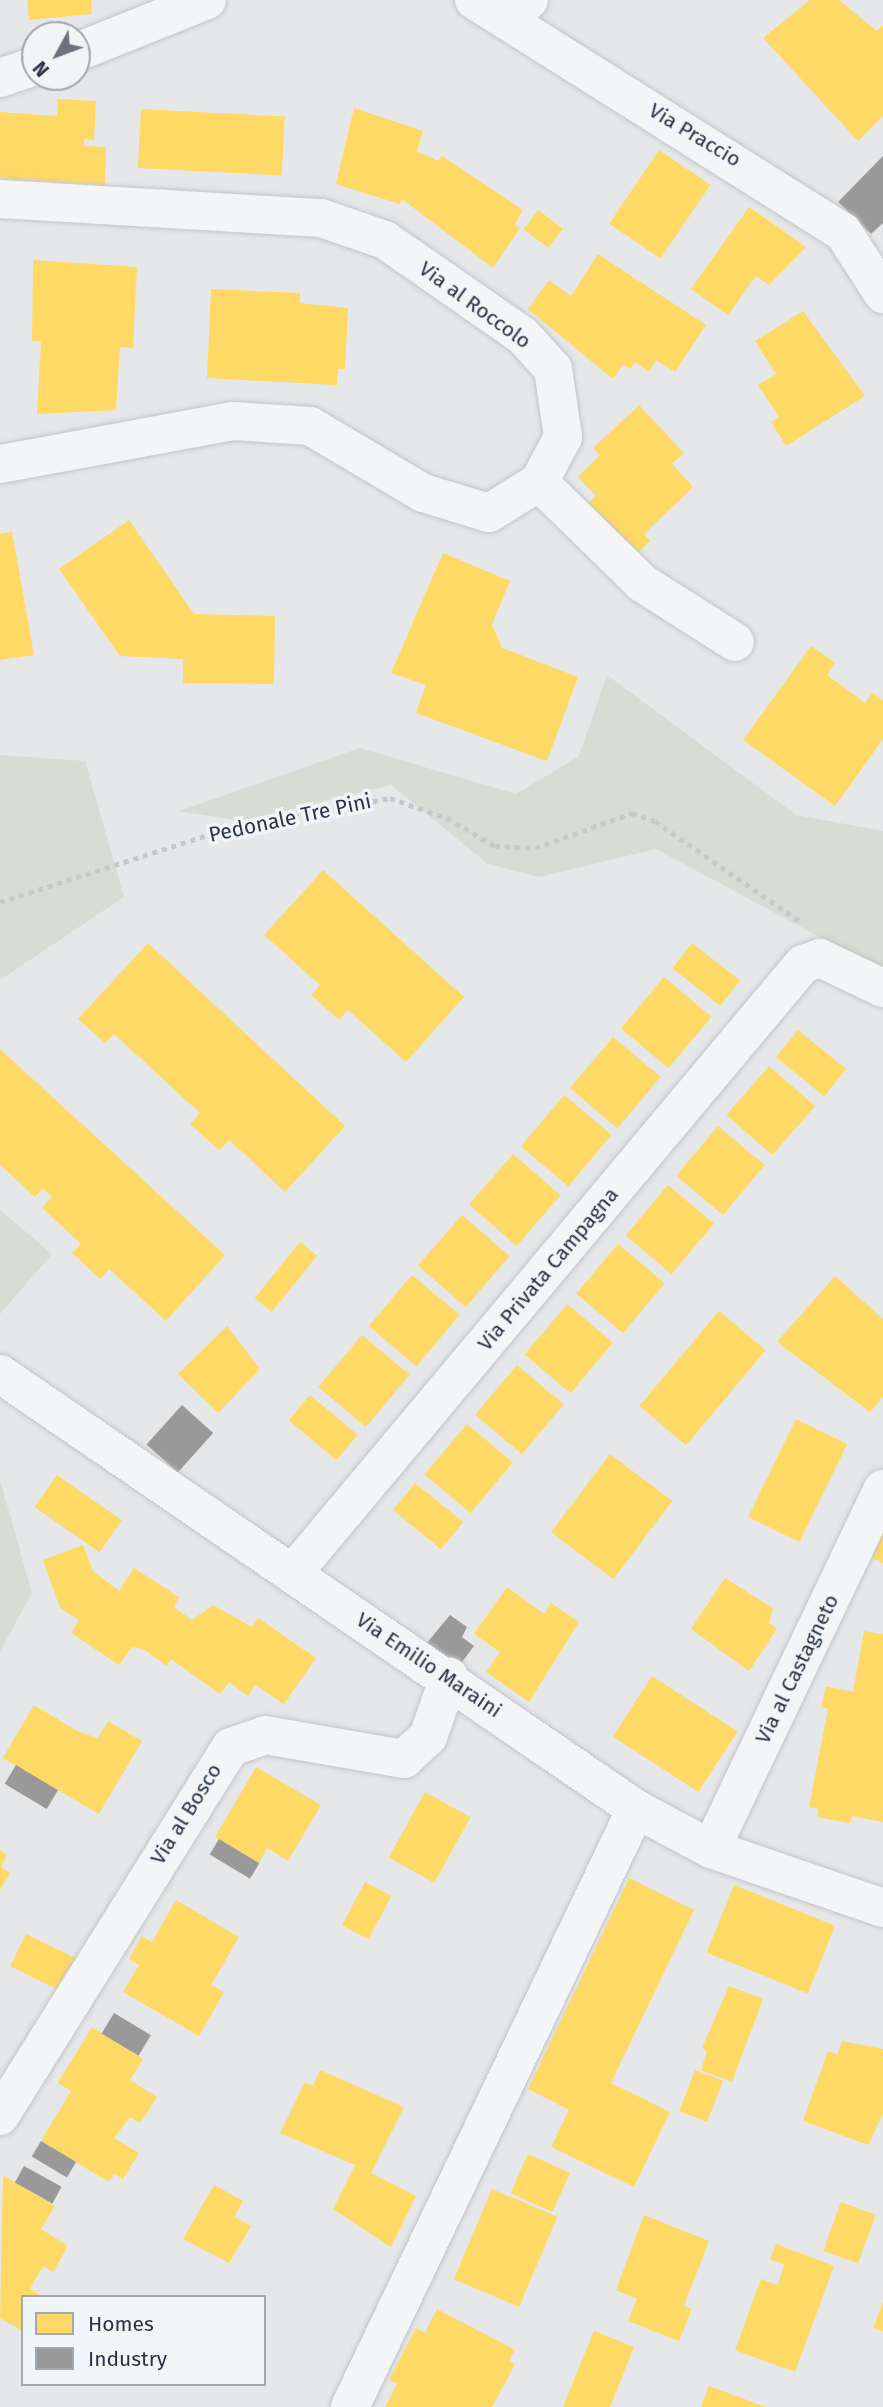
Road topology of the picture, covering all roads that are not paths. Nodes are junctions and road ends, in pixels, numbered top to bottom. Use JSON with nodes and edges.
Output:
{"nodes":[{"id":1,"x":207,"y":0,"type":"edge"},
{"id":2,"x":474,"y":0,"type":"edge"},
{"id":3,"x":518,"y":10,"type":"edge"},
{"id":4,"x":91,"y":46,"type":"edge"},
{"id":5,"x":21,"y":71,"type":"edge"},
{"id":6,"x":0,"y":78,"type":"edge"},
{"id":7,"x":0,"y":199,"type":"edge"},
{"id":8,"x":883,"y":294,"type":"edge"},
{"id":9,"x":0,"y":464,"type":"edge"},
{"id":10,"x":539,"y":482,"type":"junction"},
{"id":11,"x":735,"y":642,"type":"dead end"},
{"id":12,"x":883,"y":988,"type":"edge"},
{"id":13,"x":0,"y":1374,"type":"edge"},
{"id":14,"x":883,"y":1489,"type":"edge"},
{"id":15,"x":293,"y":1573,"type":"junction"},
{"id":16,"x":449,"y":1677,"type":"junction"},
{"id":17,"x":635,"y":1809,"type":"junction"},
{"id":18,"x":711,"y":1849,"type":"junction"},
{"id":19,"x":883,"y":1908,"type":"edge"},
{"id":20,"x":0,"y":2116,"type":"edge"},
{"id":21,"x":349,"y":2407,"type":"edge"}],
"edges":[{"from":1,"to":4,"type":"street"},
{"from":2,"to":3,"type":"street"},
{"from":3,"to":8,"type":"street","name":"Via Praccio"},
{"from":5,"to":6,"type":"street"},
{"from":7,"to":10,"type":"street","name":"Via al Roccolo"},
{"from":9,"to":10,"type":"street"},
{"from":10,"to":11,"type":"street"},
{"from":12,"to":15,"type":"street","name":"Via Privata Campagna"},
{"from":13,"to":15,"type":"street","name":"Via Emilio Maraini"},
{"from":14,"to":18,"type":"street","name":"Via al Castagneto"},
{"from":15,"to":16,"type":"street","name":"Via Emilio Maraini"},
{"from":16,"to":17,"type":"street","name":"Via Emilio Maraini"},
{"from":16,"to":20,"type":"street","name":"Via al Bosco"},
{"from":17,"to":18,"type":"street","name":"Via Emilio Maraini"},
{"from":17,"to":21,"type":"street"},
{"from":18,"to":19,"type":"street","name":"Via Emilio Maraini"}]}
